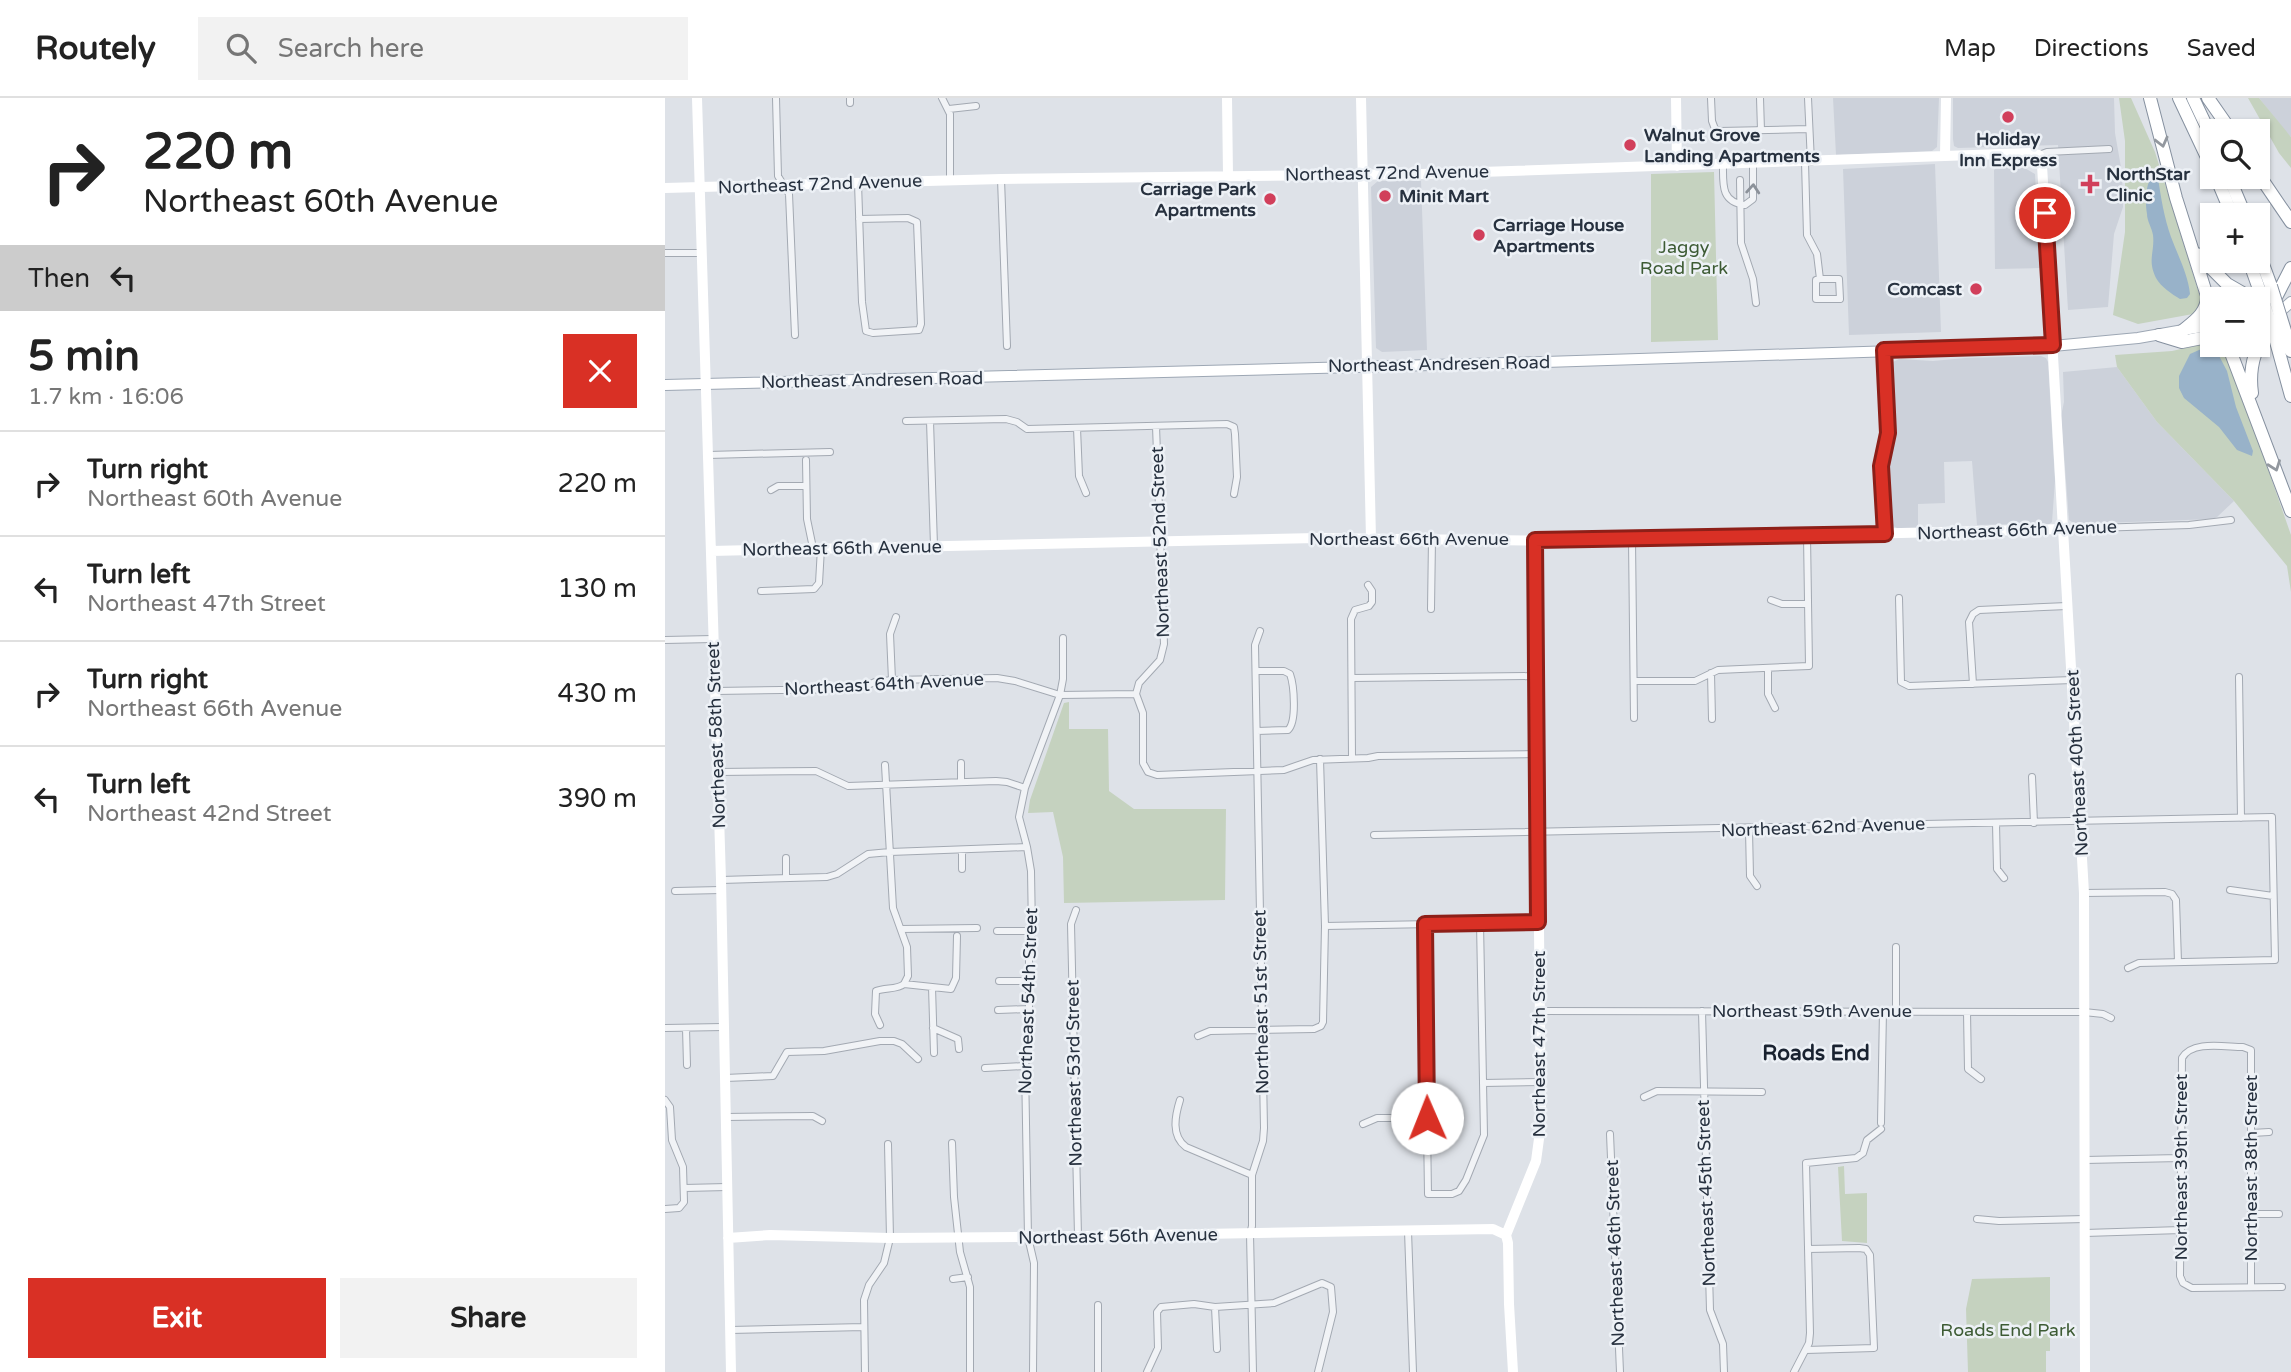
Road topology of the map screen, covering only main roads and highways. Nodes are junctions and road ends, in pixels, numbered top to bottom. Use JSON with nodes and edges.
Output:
{"nodes":[{"id":1,"x":2150,"y":98,"type":"edge"},
{"id":2,"x":2179,"y":98,"type":"edge"},
{"id":3,"x":2193,"y":98,"type":"edge"},
{"id":4,"x":2208,"y":98,"type":"edge"},
{"id":5,"x":2203,"y":119,"type":"edge"},
{"id":6,"x":2223,"y":119,"type":"edge"},
{"id":7,"x":2200,"y":143,"type":"edge"},
{"id":8,"x":2268,"y":189,"type":"edge"},
{"id":9,"x":2278,"y":204,"type":"junction"},
{"id":10,"x":2291,"y":222,"type":"edge"},
{"id":11,"x":2291,"y":234,"type":"edge"},
{"id":12,"x":2192,"y":245,"type":"junction"},
{"id":13,"x":2291,"y":268,"type":"edge"},
{"id":14,"x":2234,"y":287,"type":"edge"},
{"id":15,"x":2270,"y":309,"type":"edge"},
{"id":16,"x":2277,"y":310,"type":"edge"},
{"id":17,"x":2200,"y":328,"type":"edge"},
{"id":18,"x":2284,"y":331,"type":"edge"},
{"id":19,"x":2181,"y":332,"type":"junction"},
{"id":20,"x":2159,"y":335,"type":"junction"},
{"id":21,"x":2200,"y":338,"type":"edge"},
{"id":22,"x":2291,"y":351,"type":"edge"},
{"id":23,"x":2233,"y":357,"type":"edge"},
{"id":24,"x":665,"y":385,"type":"edge"},
{"id":25,"x":2291,"y":396,"type":"edge"},
{"id":26,"x":2254,"y":407,"type":"junction"},
{"id":27,"x":2291,"y":511,"type":"edge"}],
"edges":[{"from":1,"to":12,"type":"highway","one_way":true},
{"from":2,"to":7,"type":"highway"},
{"from":3,"to":5,"type":"highway"},
{"from":4,"to":6,"type":"highway"},
{"from":8,"to":9,"type":"highway"},
{"from":9,"to":10,"type":"highway"},
{"from":9,"to":11,"type":"highway"},
{"from":12,"to":14,"type":"highway"},
{"from":12,"to":19,"type":"highway"},
{"from":13,"to":16,"type":"highway"},
{"from":15,"to":18,"type":"highway","bridge":true},
{"from":16,"to":18,"type":"highway"},
{"from":16,"to":26,"type":"highway"},
{"from":17,"to":19,"type":"main road","name":"Northeast Andresen Road"},
{"from":18,"to":22,"type":"highway"},
{"from":18,"to":25,"type":"highway"},
{"from":19,"to":20,"type":"main road","name":"Northeast Andresen Road"},
{"from":20,"to":21,"type":"highway"},
{"from":20,"to":24,"type":"main road","name":"Northeast Andresen Road"},
{"from":23,"to":26,"type":"highway"},
{"from":26,"to":27,"type":"highway","one_way":true}]}
